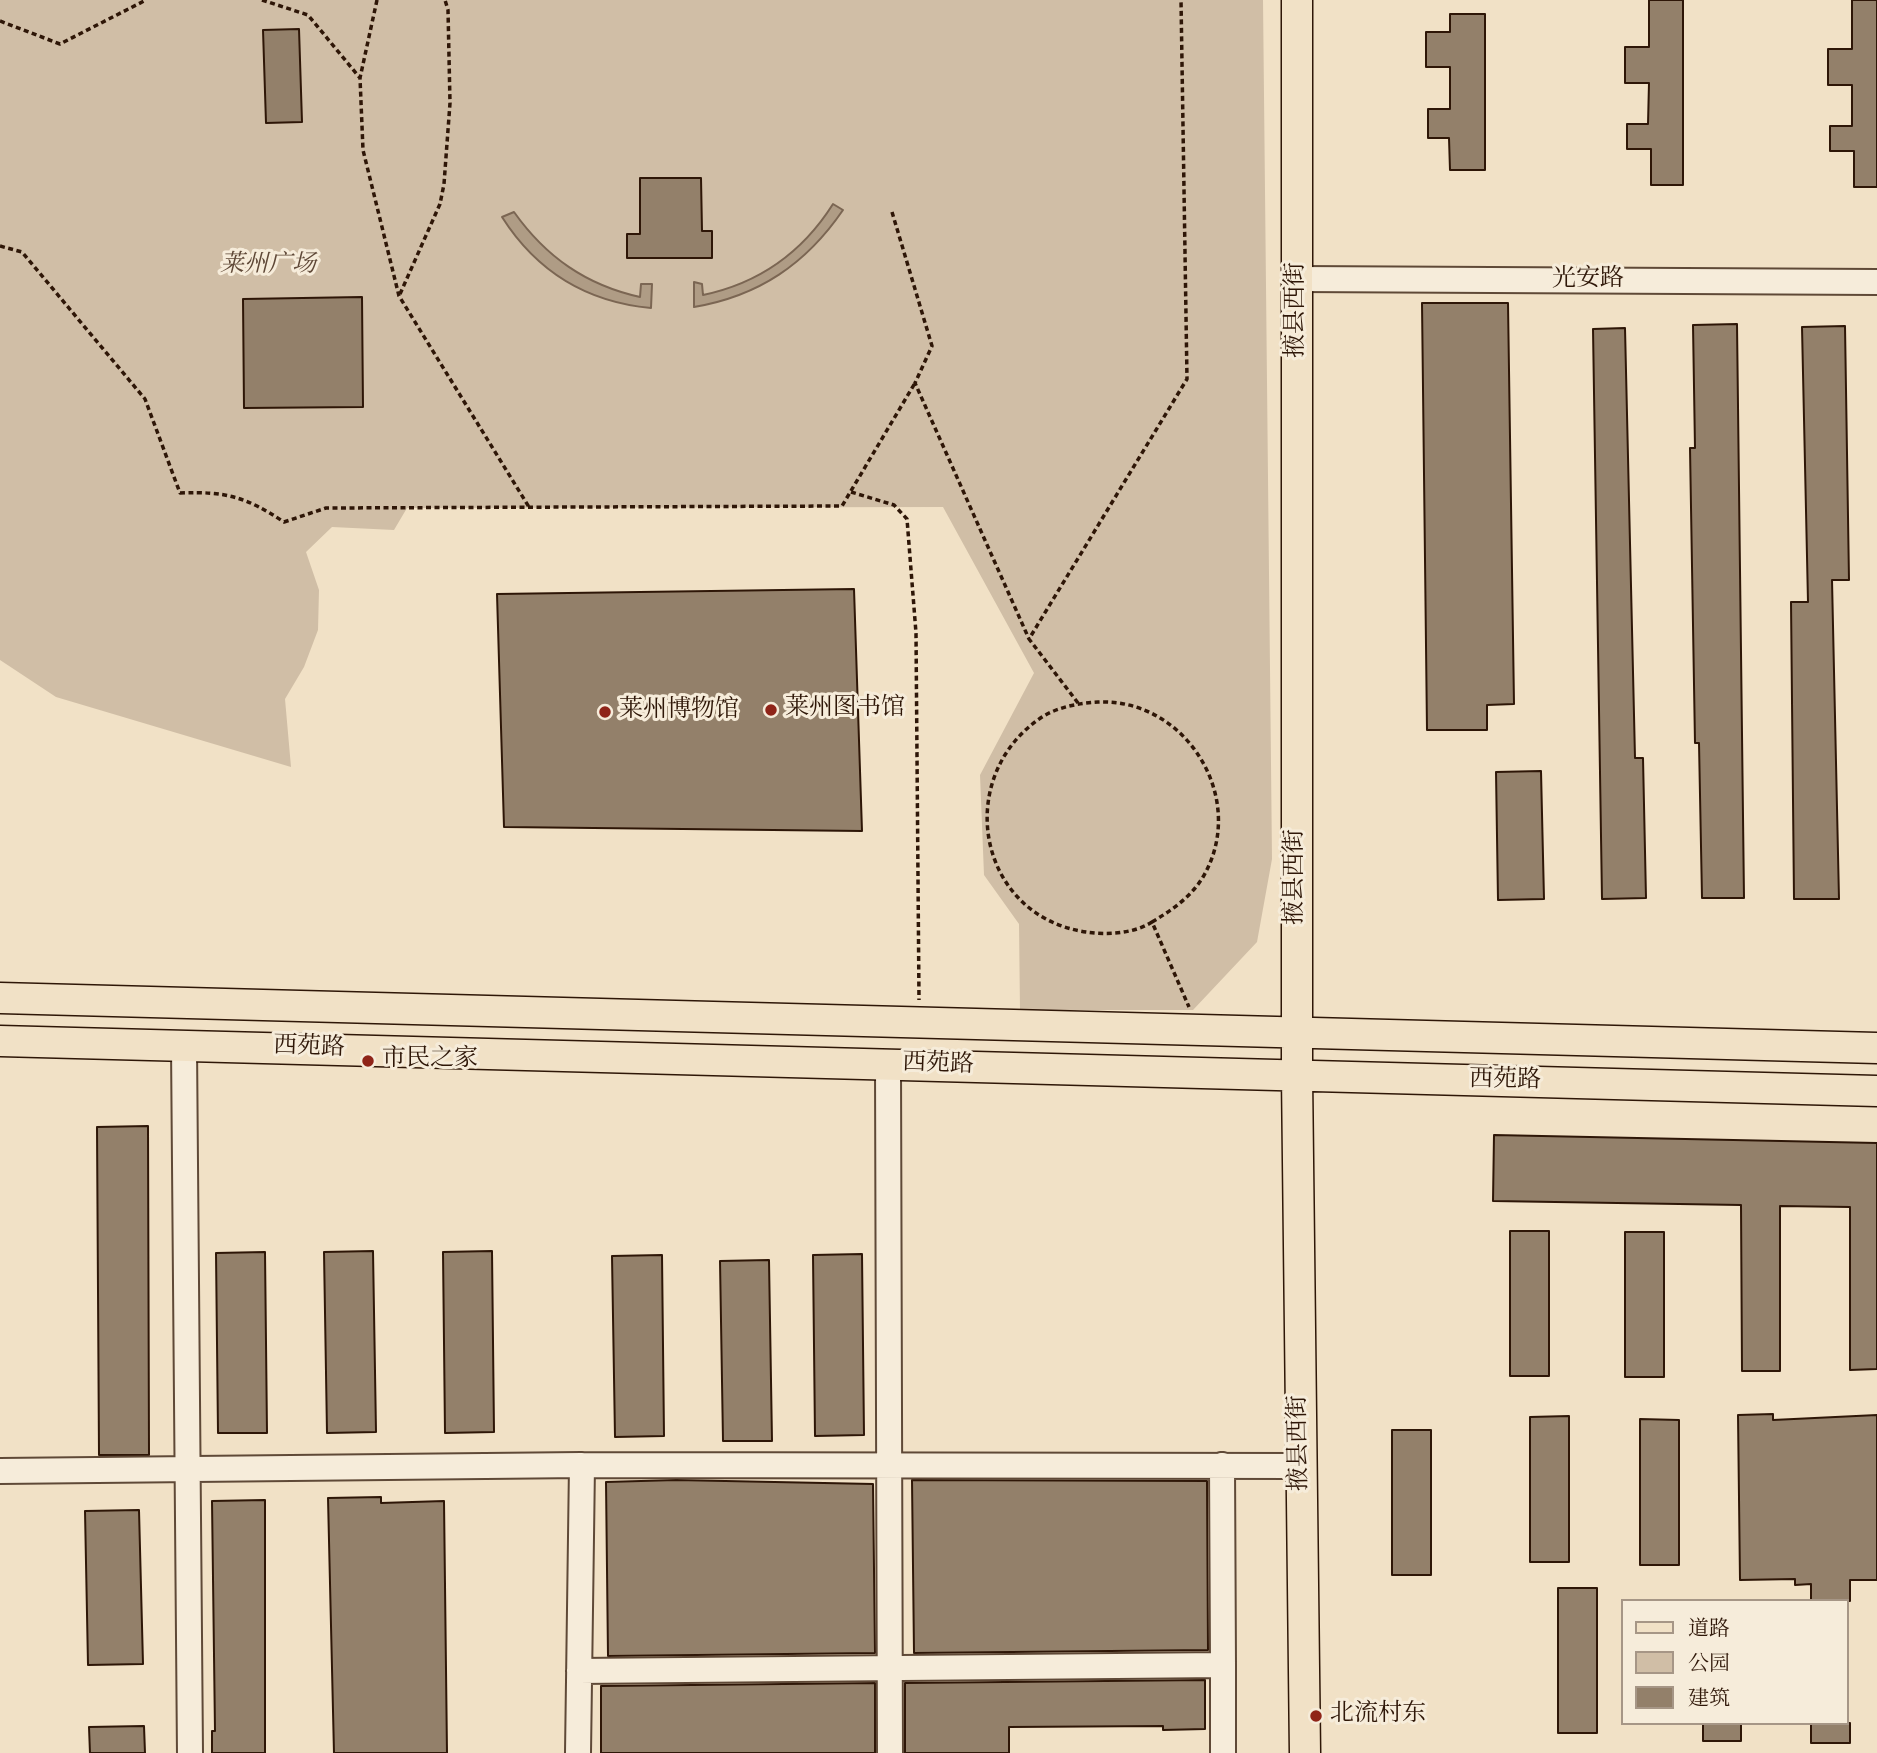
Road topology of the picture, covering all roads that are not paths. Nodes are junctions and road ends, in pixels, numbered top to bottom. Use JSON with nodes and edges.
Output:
{"nodes":[{"id":1,"x":1297,"y":0,"type":"edge"},
{"id":2,"x":1298,"y":279,"type":"junction"},
{"id":3,"x":1877,"y":282,"type":"edge"},
{"id":4,"x":0,"y":998,"type":"edge"},
{"id":5,"x":1297,"y":1034,"type":"junction"},
{"id":6,"x":0,"y":1041,"type":"edge"},
{"id":7,"x":184,"y":1046,"type":"junction"},
{"id":8,"x":1877,"y":1048,"type":"edge"},
{"id":9,"x":888,"y":1065,"type":"junction"},
{"id":10,"x":1297,"y":1076,"type":"junction"},
{"id":11,"x":1877,"y":1091,"type":"edge"},
{"id":12,"x":582,"y":1465,"type":"junction"},
{"id":13,"x":890,"y":1465,"type":"junction"},
{"id":14,"x":1222,"y":1465,"type":"junction"},
{"id":15,"x":1301,"y":1466,"type":"junction"},
{"id":16,"x":188,"y":1467,"type":"junction"},
{"id":17,"x":0,"y":1471,"type":"edge"},
{"id":18,"x":1223,"y":1665,"type":"junction"},
{"id":19,"x":890,"y":1667,"type":"junction"},
{"id":20,"x":579,"y":1671,"type":"junction"},
{"id":21,"x":190,"y":1753,"type":"edge"},
{"id":22,"x":578,"y":1753,"type":"edge"},
{"id":23,"x":890,"y":1753,"type":"edge"},
{"id":24,"x":1223,"y":1753,"type":"edge"},
{"id":25,"x":1305,"y":1753,"type":"edge"}],
"edges":[{"from":1,"to":2,"type":"main road","name":"掖县西街"},
{"from":2,"to":3,"type":"street","name":"光安路"},
{"from":2,"to":5,"type":"main road","name":"掖县西街"},
{"from":4,"to":5,"type":"main road","name":"西苑路"},
{"from":5,"to":8,"type":"main road","name":"西苑路"},
{"from":5,"to":10,"type":"main road","name":"掖县西街"},
{"from":6,"to":7,"type":"main road","name":"西苑路"},
{"from":7,"to":9,"type":"main road","name":"西苑路"},
{"from":7,"to":16,"type":"street"},
{"from":9,"to":10,"type":"main road","name":"西苑路"},
{"from":9,"to":13,"type":"street"},
{"from":10,"to":11,"type":"main road","name":"西苑路"},
{"from":10,"to":15,"type":"main road","name":"掖县西街"},
{"from":12,"to":13,"type":"street"},
{"from":12,"to":16,"type":"street"},
{"from":12,"to":20,"type":"street"},
{"from":13,"to":14,"type":"street"},
{"from":13,"to":19,"type":"street"},
{"from":14,"to":15,"type":"street"},
{"from":14,"to":18,"type":"street"},
{"from":15,"to":25,"type":"main road","name":"掖县西街"},
{"from":16,"to":17,"type":"street"},
{"from":16,"to":21,"type":"street"},
{"from":18,"to":19,"type":"street"},
{"from":18,"to":24,"type":"street"},
{"from":19,"to":20,"type":"street"},
{"from":19,"to":23,"type":"street"},
{"from":20,"to":22,"type":"street"}]}
